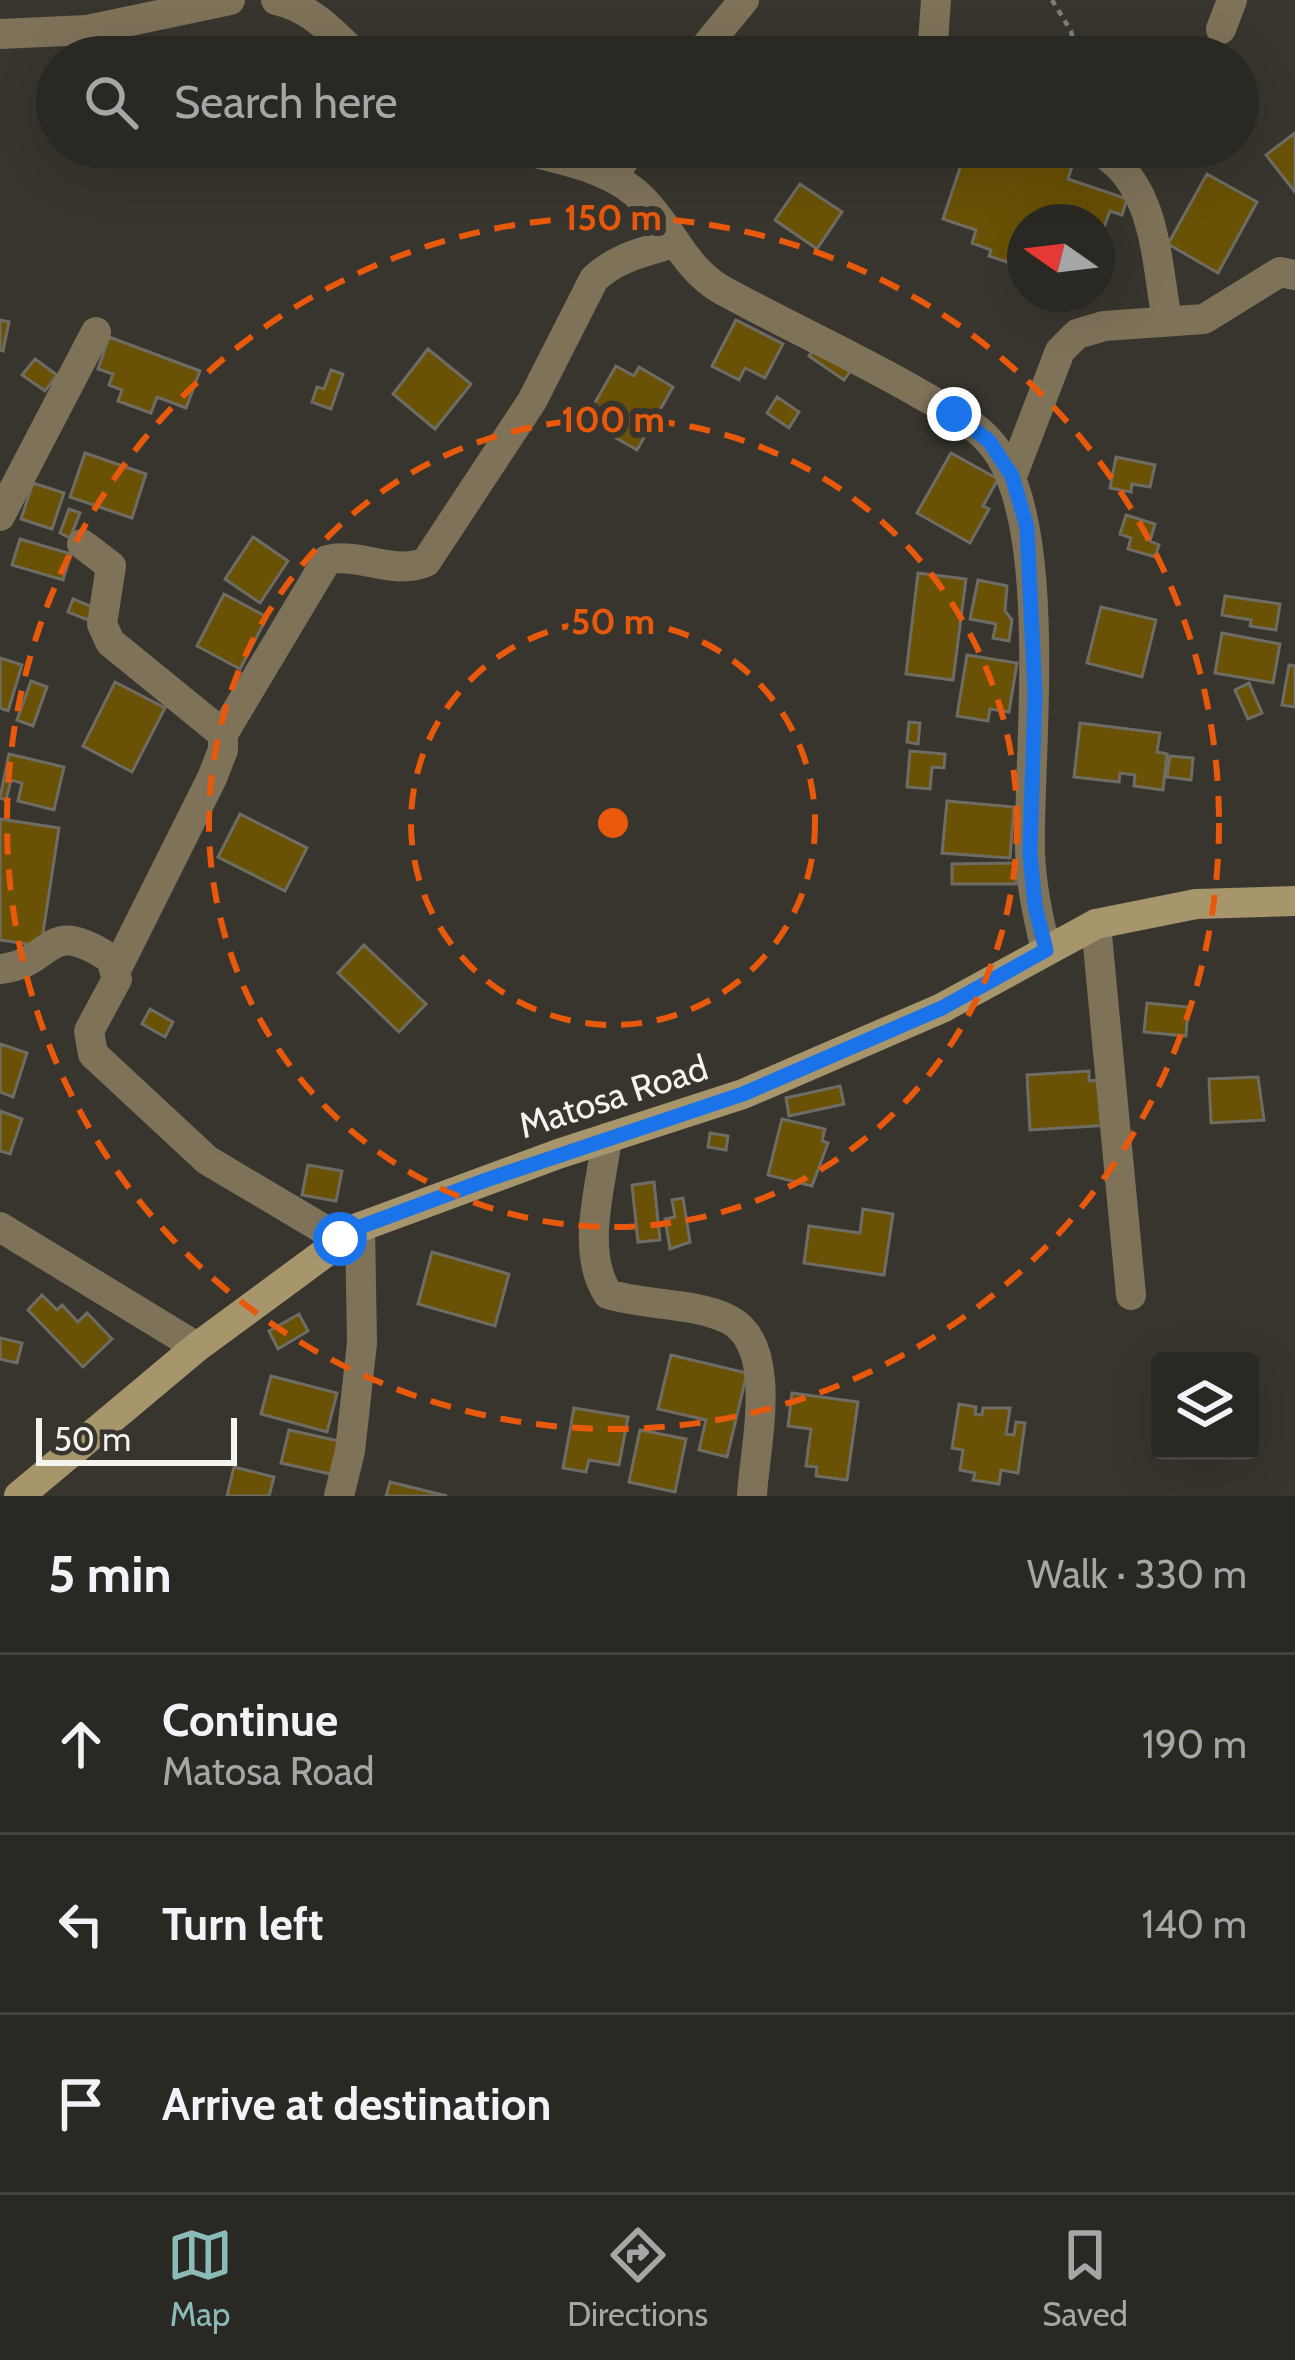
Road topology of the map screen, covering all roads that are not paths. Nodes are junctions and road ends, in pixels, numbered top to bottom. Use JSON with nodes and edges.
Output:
{"nodes":[{"id":1,"x":230,"y":0,"type":"edge"},
{"id":2,"x":276,"y":0,"type":"edge"},
{"id":3,"x":744,"y":0,"type":"edge"},
{"id":4,"x":936,"y":0,"type":"edge"},
{"id":5,"x":307,"y":7,"type":"edge"},
{"id":6,"x":0,"y":34,"type":"edge"},
{"id":7,"x":337,"y":36,"type":"edge"},
{"id":8,"x":715,"y":36,"type":"edge"},
{"id":9,"x":933,"y":36,"type":"edge"},
{"id":10,"x":586,"y":168,"type":"edge"},
{"id":11,"x":619,"y":168,"type":"edge"},
{"id":12,"x":1122,"y":168,"type":"edge"},
{"id":13,"x":614,"y":176,"type":"junction"},
{"id":14,"x":674,"y":243,"type":"junction"},
{"id":15,"x":1295,"y":275,"type":"edge"},
{"id":16,"x":1167,"y":320,"type":"junction"},
{"id":17,"x":95,"y":332,"type":"dead end"},
{"id":18,"x":1012,"y":476,"type":"junction"},
{"id":19,"x":0,"y":516,"type":"edge"},
{"id":20,"x":82,"y":544,"type":"dead end"},
{"id":21,"x":223,"y":734,"type":"junction"},
{"id":22,"x":1295,"y":901,"type":"edge"},
{"id":23,"x":1096,"y":924,"type":"junction"},
{"id":24,"x":1046,"y":950,"type":"junction"},
{"id":25,"x":0,"y":968,"type":"edge"},
{"id":26,"x":116,"y":970,"type":"junction"},
{"id":27,"x":607,"y":1138,"type":"junction"},
{"id":28,"x":0,"y":1227,"type":"edge"},
{"id":29,"x":350,"y":1233,"type":"junction"},
{"id":30,"x":1131,"y":1295,"type":"dead end"},
{"id":31,"x":197,"y":1347,"type":"junction"},
{"id":32,"x":761,"y":1495,"type":"edge"},
{"id":33,"x":19,"y":1496,"type":"edge"},
{"id":34,"x":339,"y":1496,"type":"edge"}],
"edges":[{"from":1,"to":6,"type":"street"},
{"from":2,"to":5,"type":"street"},
{"from":3,"to":8,"type":"street"},
{"from":4,"to":9,"type":"street"},
{"from":5,"to":7,"type":"street"},
{"from":10,"to":13,"type":"street"},
{"from":11,"to":13,"type":"street"},
{"from":12,"to":16,"type":"street"},
{"from":13,"to":14,"type":"street"},
{"from":14,"to":18,"type":"street"},
{"from":14,"to":21,"type":"street"},
{"from":15,"to":16,"type":"street"},
{"from":16,"to":18,"type":"street"},
{"from":17,"to":19,"type":"street"},
{"from":18,"to":24,"type":"street"},
{"from":20,"to":21,"type":"street"},
{"from":21,"to":26,"type":"street"},
{"from":22,"to":23,"type":"street","name":"Matosa Road"},
{"from":23,"to":24,"type":"street","name":"Matosa Road"},
{"from":23,"to":30,"type":"street"},
{"from":24,"to":27,"type":"street","name":"Matosa Road"},
{"from":25,"to":26,"type":"street"},
{"from":26,"to":29,"type":"street"},
{"from":27,"to":29,"type":"street","name":"Matosa Road"},
{"from":27,"to":32,"type":"street"},
{"from":28,"to":31,"type":"street"},
{"from":29,"to":31,"type":"street","name":"Matosa Road"},
{"from":29,"to":34,"type":"street"},
{"from":31,"to":33,"type":"street","name":"Matosa Road"}]}
